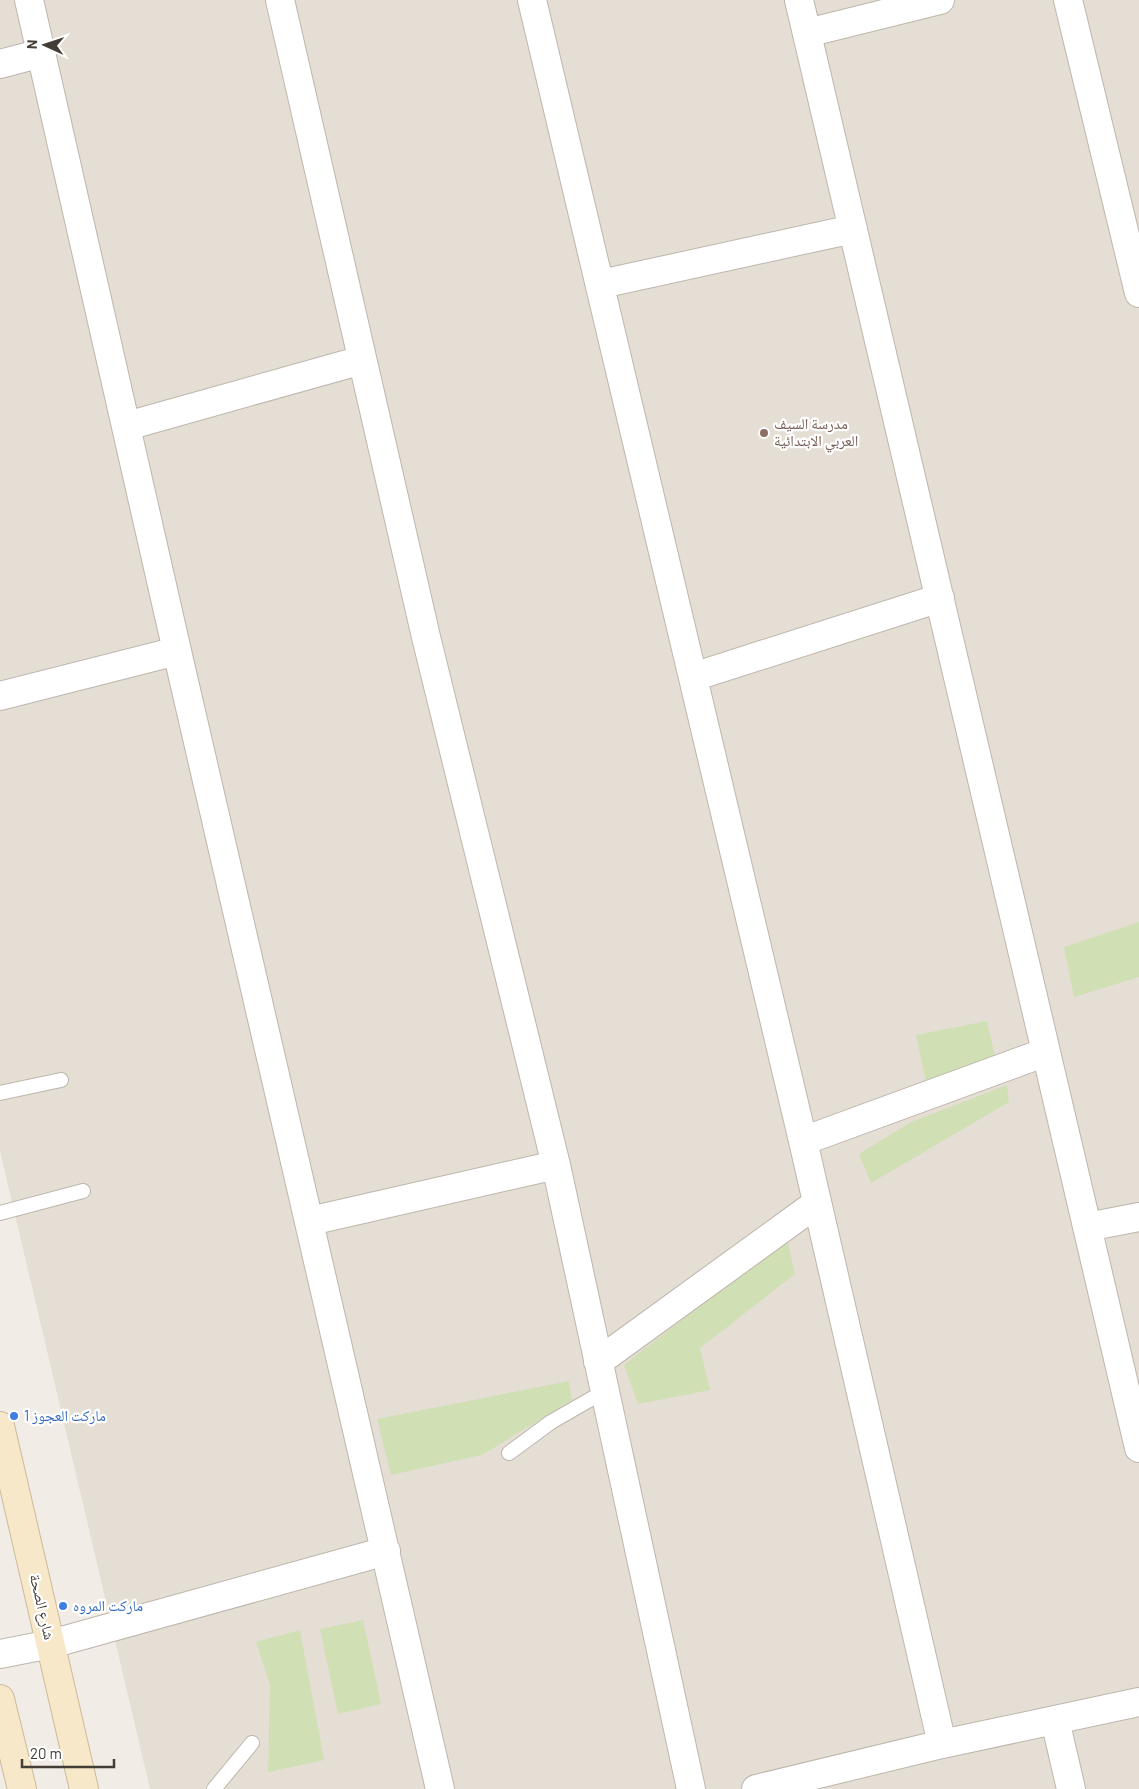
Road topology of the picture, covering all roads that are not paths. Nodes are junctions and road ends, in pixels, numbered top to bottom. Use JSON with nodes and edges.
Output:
{"nodes":[{"id":1,"x":29,"y":0,"type":"edge"},
{"id":2,"x":280,"y":0,"type":"edge"},
{"id":3,"x":532,"y":0,"type":"edge"},
{"id":4,"x":799,"y":0,"type":"edge"},
{"id":5,"x":940,"y":0,"type":"edge"},
{"id":6,"x":1068,"y":0,"type":"edge"},
{"id":7,"x":807,"y":33,"type":"junction"},
{"id":8,"x":42,"y":53,"type":"junction"},
{"id":9,"x":0,"y":64,"type":"edge"},
{"id":10,"x":1129,"y":204,"type":"edge"},
{"id":11,"x":853,"y":229,"type":"junction"},
{"id":12,"x":601,"y":284,"type":"junction"},
{"id":13,"x":1139,"y":293,"type":"edge"},
{"id":14,"x":362,"y":360,"type":"junction"},
{"id":15,"x":127,"y":426,"type":"junction"},
{"id":16,"x":940,"y":598,"type":"junction"},
{"id":17,"x":176,"y":651,"type":"junction"},
{"id":18,"x":693,"y":676,"type":"junction"},
{"id":19,"x":0,"y":696,"type":"edge"},
{"id":20,"x":1046,"y":1052,"type":"junction"},
{"id":21,"x":61,"y":1080,"type":"dead end"},
{"id":22,"x":0,"y":1093,"type":"edge"},
{"id":23,"x":803,"y":1141,"type":"junction"},
{"id":24,"x":556,"y":1165,"type":"junction"},
{"id":25,"x":83,"y":1191,"type":"dead end"},
{"id":26,"x":817,"y":1203,"type":"junction"},
{"id":27,"x":0,"y":1213,"type":"edge"},
{"id":28,"x":1139,"y":1217,"type":"edge"},
{"id":29,"x":310,"y":1221,"type":"junction"},
{"id":30,"x":1087,"y":1227,"type":"junction"},
{"id":31,"x":598,"y":1362,"type":"junction"},
{"id":32,"x":605,"y":1391,"type":"junction"},
{"id":33,"x":0,"y":1426,"type":"edge"},
{"id":34,"x":1139,"y":1448,"type":"edge"},
{"id":35,"x":510,"y":1453,"type":"dead end"},
{"id":36,"x":386,"y":1552,"type":"junction"},
{"id":37,"x":51,"y":1644,"type":"junction"},
{"id":38,"x":0,"y":1654,"type":"edge"},
{"id":39,"x":0,"y":1699,"type":"edge"},
{"id":40,"x":1139,"y":1702,"type":"edge"},
{"id":41,"x":1056,"y":1720,"type":"junction"},
{"id":42,"x":5,"y":1736,"type":"edge"},
{"id":43,"x":252,"y":1743,"type":"dead end"},
{"id":44,"x":942,"y":1744,"type":"junction"},
{"id":45,"x":22,"y":1789,"type":"edge"},
{"id":46,"x":84,"y":1789,"type":"edge"},
{"id":47,"x":214,"y":1789,"type":"edge"},
{"id":48,"x":440,"y":1789,"type":"edge"},
{"id":49,"x":691,"y":1789,"type":"edge"},
{"id":50,"x":756,"y":1789,"type":"edge"},
{"id":51,"x":1071,"y":1789,"type":"edge"}],
"edges":[{"from":1,"to":8,"type":"street"},
{"from":2,"to":14,"type":"street"},
{"from":3,"to":12,"type":"street"},
{"from":4,"to":7,"type":"street"},
{"from":5,"to":7,"type":"street"},
{"from":6,"to":10,"type":"street"},
{"from":7,"to":11,"type":"street"},
{"from":8,"to":9,"type":"street"},
{"from":8,"to":15,"type":"street"},
{"from":10,"to":13,"type":"street"},
{"from":11,"to":12,"type":"street"},
{"from":11,"to":16,"type":"street"},
{"from":12,"to":18,"type":"street"},
{"from":14,"to":15,"type":"street"},
{"from":14,"to":24,"type":"street"},
{"from":15,"to":17,"type":"street"},
{"from":16,"to":18,"type":"street"},
{"from":16,"to":20,"type":"street"},
{"from":17,"to":19,"type":"street"},
{"from":17,"to":29,"type":"street"},
{"from":18,"to":23,"type":"street"},
{"from":20,"to":23,"type":"street"},
{"from":20,"to":30,"type":"street"},
{"from":21,"to":22,"type":"lane"},
{"from":23,"to":26,"type":"street"},
{"from":24,"to":29,"type":"street"},
{"from":24,"to":31,"type":"street"},
{"from":25,"to":27,"type":"lane"},
{"from":26,"to":31,"type":"street"},
{"from":26,"to":44,"type":"street"},
{"from":28,"to":30,"type":"street"},
{"from":29,"to":36,"type":"street"},
{"from":30,"to":34,"type":"street"},
{"from":31,"to":32,"type":"street"},
{"from":32,"to":35,"type":"lane"},
{"from":32,"to":49,"type":"street"},
{"from":33,"to":37,"type":"street","name":"شارع الصحة"},
{"from":36,"to":37,"type":"street"},
{"from":36,"to":48,"type":"street"},
{"from":37,"to":38,"type":"street"},
{"from":37,"to":46,"type":"street","name":"شارع الصحة"},
{"from":39,"to":42,"type":"street"},
{"from":40,"to":41,"type":"street"},
{"from":41,"to":44,"type":"street"},
{"from":41,"to":51,"type":"street"},
{"from":42,"to":45,"type":"street"},
{"from":43,"to":47,"type":"lane"},
{"from":44,"to":50,"type":"street"}]}
